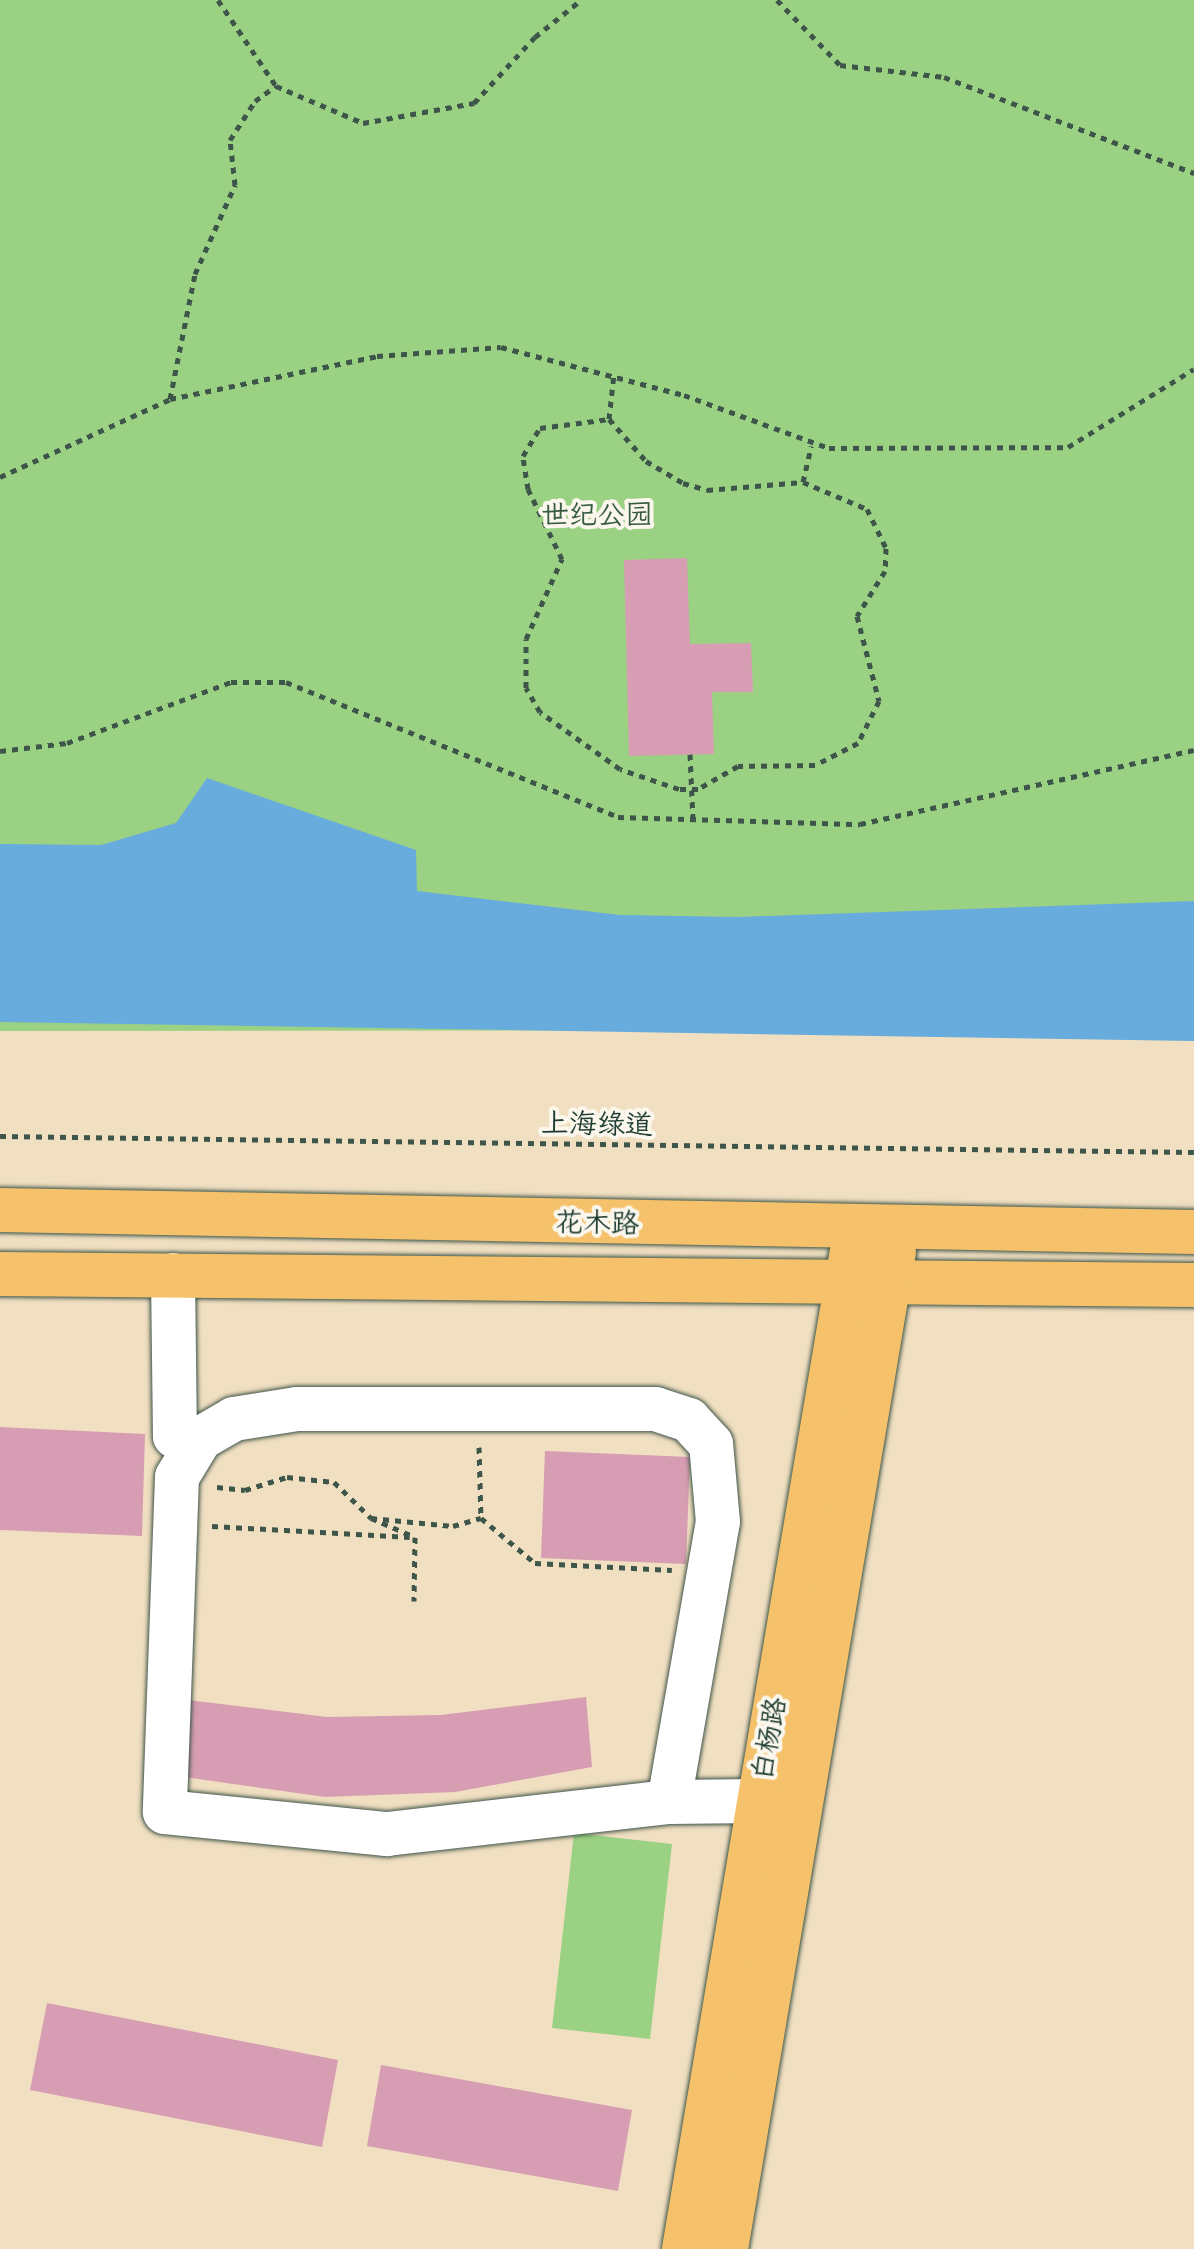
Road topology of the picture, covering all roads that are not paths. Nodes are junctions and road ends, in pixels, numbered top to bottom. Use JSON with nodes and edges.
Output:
{"nodes":[{"id":1,"x":0,"y":1210,"type":"edge"},
{"id":2,"x":877,"y":1229,"type":"junction"},
{"id":3,"x":1194,"y":1232,"type":"edge"},
{"id":4,"x":0,"y":1274,"type":"edge"},
{"id":5,"x":173,"y":1275,"type":"junction"},
{"id":6,"x":847,"y":1278,"type":"junction"},
{"id":7,"x":890,"y":1279,"type":"junction"},
{"id":8,"x":1194,"y":1285,"type":"edge"},
{"id":9,"x":200,"y":1439,"type":"junction"},
{"id":10,"x":759,"y":1801,"type":"junction"},
{"id":11,"x":669,"y":1802,"type":"junction"},
{"id":12,"x":684,"y":2249,"type":"edge"},
{"id":13,"x":726,"y":2249,"type":"edge"}],
"edges":[{"from":1,"to":2,"type":"main road","name":"花木路"},
{"from":2,"to":3,"type":"main road","name":"花木路"},
{"from":2,"to":6,"type":"main road","name":"白杨路"},
{"from":2,"to":7,"type":"main road","name":"白杨路"},
{"from":4,"to":5,"type":"main road","name":"花木路"},
{"from":5,"to":6,"type":"main road","name":"花木路"},
{"from":5,"to":9,"type":"lane"},
{"from":6,"to":7,"type":"main road","name":"花木路"},
{"from":6,"to":10,"type":"main road","name":"白杨路"},
{"from":7,"to":8,"type":"main road","name":"花木路"},
{"from":7,"to":13,"type":"main road","name":"白杨路"},
{"from":9,"to":11,"type":"lane"},
{"from":9,"to":11,"type":"lane"},
{"from":10,"to":11,"type":"lane"},
{"from":10,"to":12,"type":"main road","name":"白杨路"}]}
